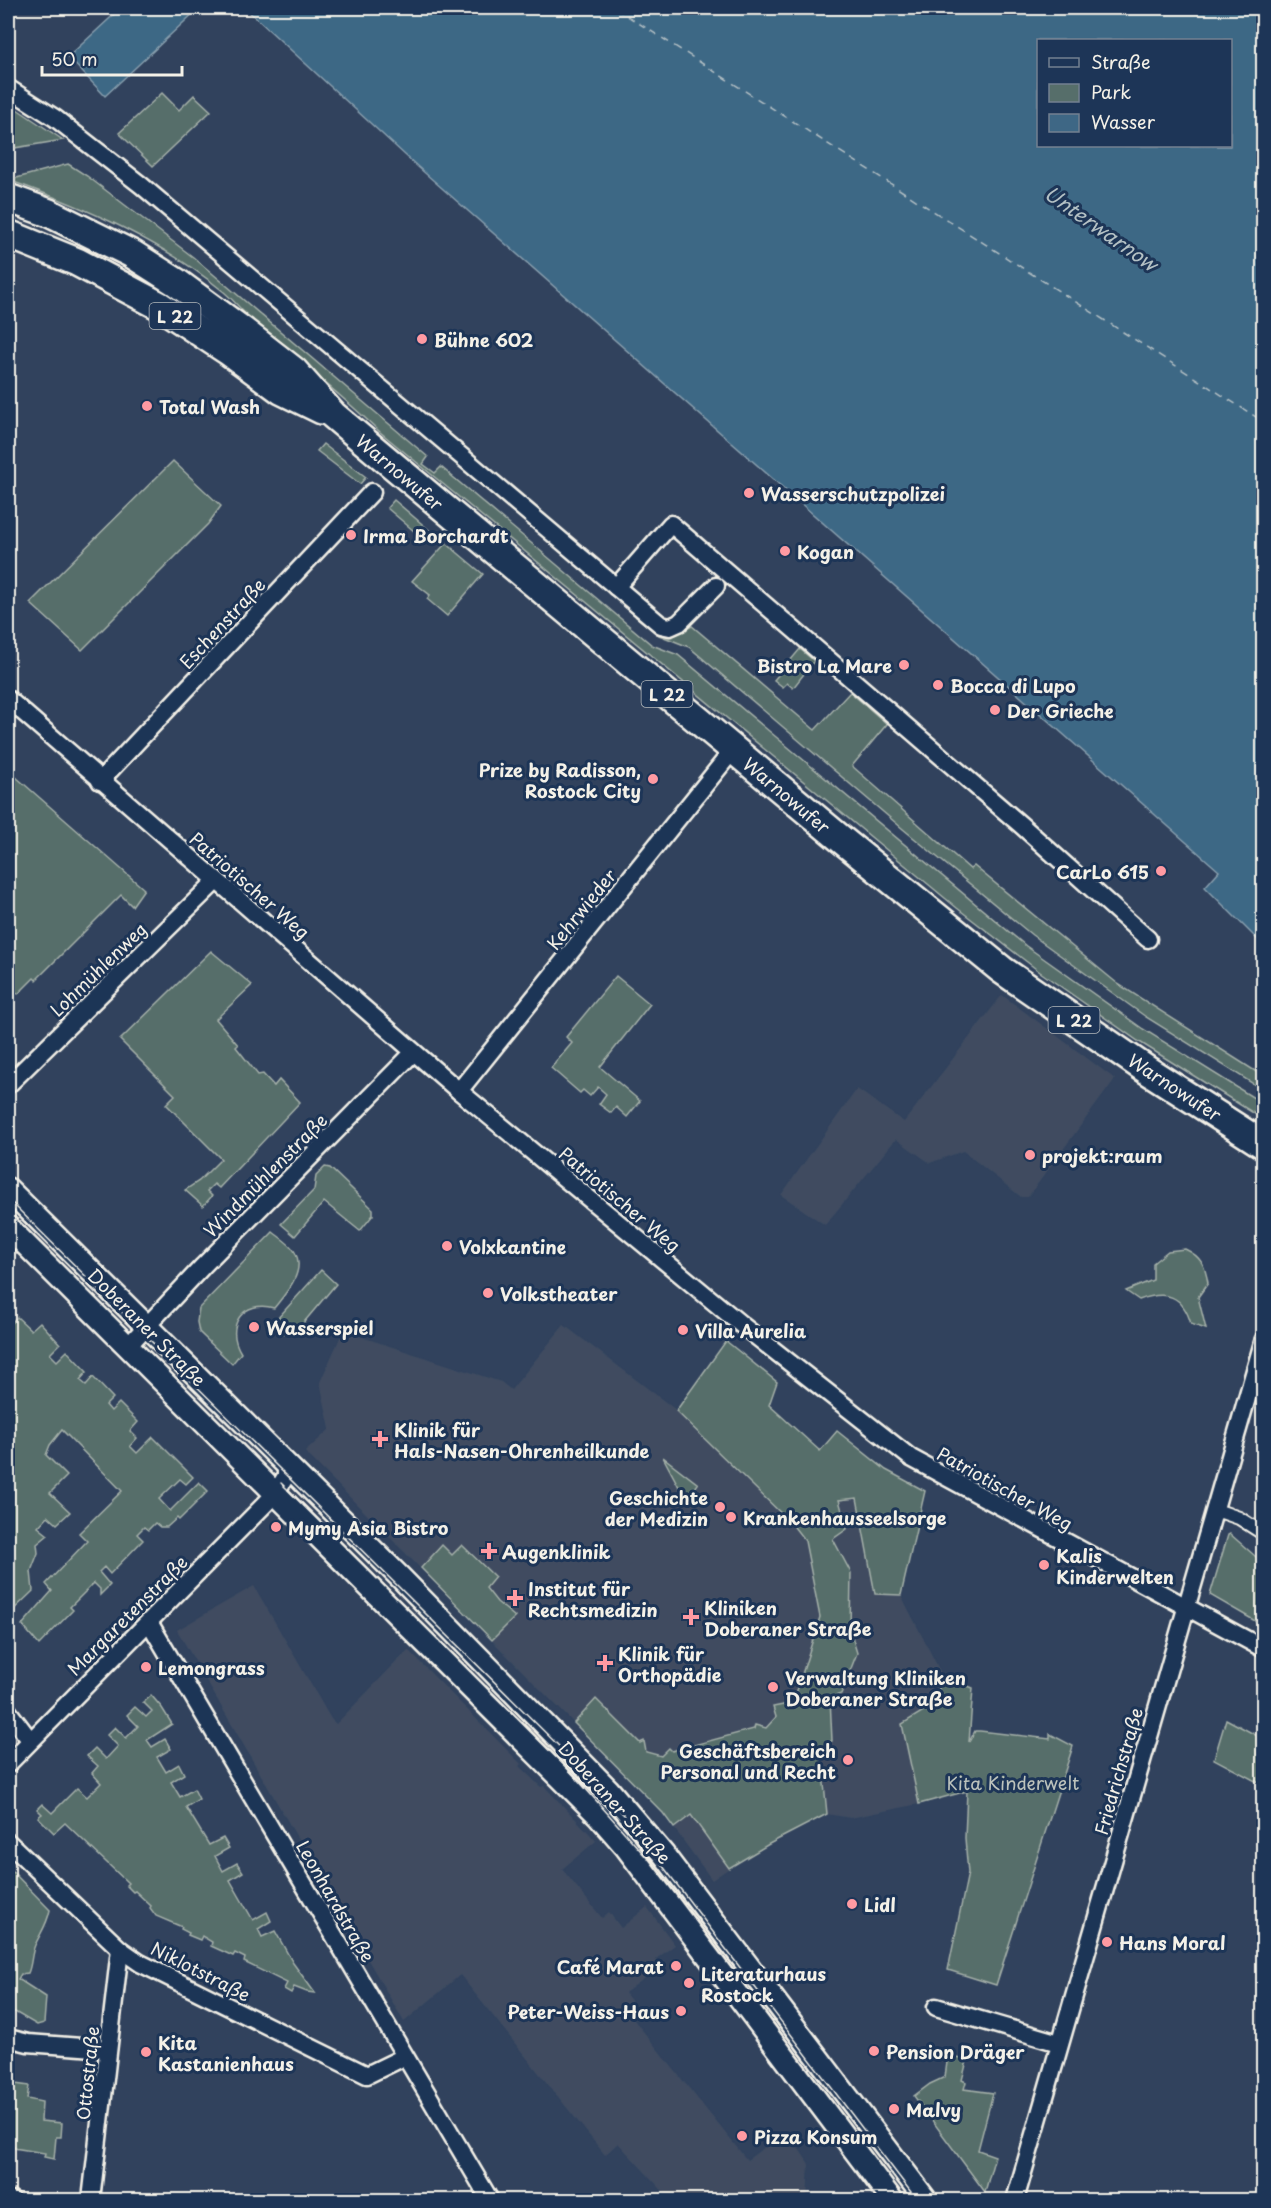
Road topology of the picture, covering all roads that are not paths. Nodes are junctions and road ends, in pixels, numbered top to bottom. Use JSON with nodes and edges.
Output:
{"nodes":[{"id":1,"x":8,"y":88,"type":"edge"},
{"id":2,"x":8,"y":198,"type":"edge"},
{"id":3,"x":8,"y":234,"type":"edge"},
{"id":4,"x":333,"y":415,"type":"junction"},
{"id":5,"x":372,"y":492,"type":"dead end"},
{"id":6,"x":716,"y":586,"type":"dead end"},
{"id":7,"x":616,"y":587,"type":"junction"},
{"id":8,"x":8,"y":699,"type":"edge"},
{"id":9,"x":733,"y":750,"type":"junction"},
{"id":10,"x":100,"y":781,"type":"junction"},
{"id":11,"x":216,"y":881,"type":"junction"},
{"id":12,"x":1148,"y":939,"type":"dead end"},
{"id":13,"x":413,"y":1053,"type":"junction"},
{"id":14,"x":8,"y":1085,"type":"edge"},
{"id":15,"x":464,"y":1095,"type":"junction"},
{"id":16,"x":1263,"y":1145,"type":"edge"},
{"id":17,"x":8,"y":1189,"type":"edge"},
{"id":18,"x":8,"y":1227,"type":"edge"},
{"id":19,"x":146,"y":1326,"type":"junction"},
{"id":20,"x":1263,"y":1344,"type":"edge"},
{"id":21,"x":127,"y":1347,"type":"junction"},
{"id":22,"x":286,"y":1466,"type":"junction"},
{"id":23,"x":275,"y":1494,"type":"junction"},
{"id":24,"x":1213,"y":1509,"type":"junction"},
{"id":25,"x":1263,"y":1534,"type":"edge"},
{"id":26,"x":1184,"y":1608,"type":"junction"},
{"id":27,"x":149,"y":1622,"type":"junction"},
{"id":28,"x":1263,"y":1649,"type":"edge"},
{"id":29,"x":8,"y":1712,"type":"edge"},
{"id":30,"x":30,"y":1740,"type":"junction"},
{"id":31,"x":8,"y":1764,"type":"edge"},
{"id":32,"x":8,"y":1842,"type":"edge"},
{"id":33,"x":120,"y":1949,"type":"junction"},
{"id":34,"x":936,"y":2007,"type":"dead end"},
{"id":35,"x":8,"y":2038,"type":"edge"},
{"id":36,"x":1059,"y":2043,"type":"junction"},
{"id":37,"x":108,"y":2049,"type":"junction"},
{"id":38,"x":404,"y":2057,"type":"junction"},
{"id":39,"x":91,"y":2200,"type":"edge"},
{"id":40,"x":490,"y":2200,"type":"edge"},
{"id":41,"x":892,"y":2200,"type":"edge"},
{"id":42,"x":926,"y":2200,"type":"edge"},
{"id":43,"x":1015,"y":2200,"type":"edge"}],
"edges":[{"from":1,"to":7,"type":"street"},
{"from":2,"to":4,"type":"main road","name":"Warnowufer","number":"L 22"},
{"from":3,"to":4,"type":"main road","name":"Warnowufer","number":"L 22"},
{"from":4,"to":9,"type":"main road","name":"Warnowufer","number":"L 22"},
{"from":5,"to":10,"type":"street","name":"Eschenstraße"},
{"from":6,"to":7,"type":"street"},
{"from":7,"to":12,"type":"street"},
{"from":8,"to":10,"type":"street","name":"Patriotischer Weg"},
{"from":9,"to":15,"type":"street","name":"Kehrwieder"},
{"from":9,"to":16,"type":"main road","name":"Warnowufer","number":"L 22"},
{"from":10,"to":11,"type":"street","name":"Patriotischer Weg"},
{"from":11,"to":13,"type":"street","name":"Patriotischer Weg"},
{"from":11,"to":14,"type":"street","name":"Lohmühlenweg"},
{"from":13,"to":15,"type":"street","name":"Patriotischer Weg"},
{"from":13,"to":19,"type":"street","name":"Windmühlenstraße"},
{"from":15,"to":26,"type":"street","name":"Patriotischer Weg"},
{"from":17,"to":19,"type":"street","name":"Doberaner Straße"},
{"from":18,"to":21,"type":"street","name":"Doberaner Straße"},
{"from":19,"to":21,"type":"street","name":"Windmühlenstraße"},
{"from":19,"to":22,"type":"street","name":"Doberaner Straße"},
{"from":20,"to":24,"type":"street","name":"Friedrichstraße"},
{"from":21,"to":23,"type":"street","name":"Doberaner Straße"},
{"from":22,"to":23,"type":"street"},
{"from":22,"to":42,"type":"street","name":"Doberaner Straße"},
{"from":23,"to":27,"type":"street","name":"Margaretenstraße"},
{"from":23,"to":41,"type":"street","name":"Doberaner Straße"},
{"from":24,"to":25,"type":"street"},
{"from":24,"to":26,"type":"street","name":"Friedrichstraße"},
{"from":26,"to":28,"type":"street","name":"Patriotischer Weg"},
{"from":26,"to":36,"type":"street","name":"Friedrichstraße"},
{"from":27,"to":30,"type":"street","name":"Margaretenstraße"},
{"from":27,"to":38,"type":"street","name":"Leonhardstraße"},
{"from":29,"to":30,"type":"street"},
{"from":30,"to":31,"type":"street","name":"Margaretenstraße"},
{"from":32,"to":33,"type":"street","name":"Niklotstraße"},
{"from":33,"to":37,"type":"street","name":"Ottostraße"},
{"from":33,"to":38,"type":"street","name":"Niklotstraße"},
{"from":34,"to":36,"type":"street"},
{"from":35,"to":37,"type":"street"},
{"from":36,"to":43,"type":"street","name":"Friedrichstraße"},
{"from":37,"to":39,"type":"street","name":"Ottostraße"},
{"from":38,"to":40,"type":"street","name":"Leonhardstraße"}]}
